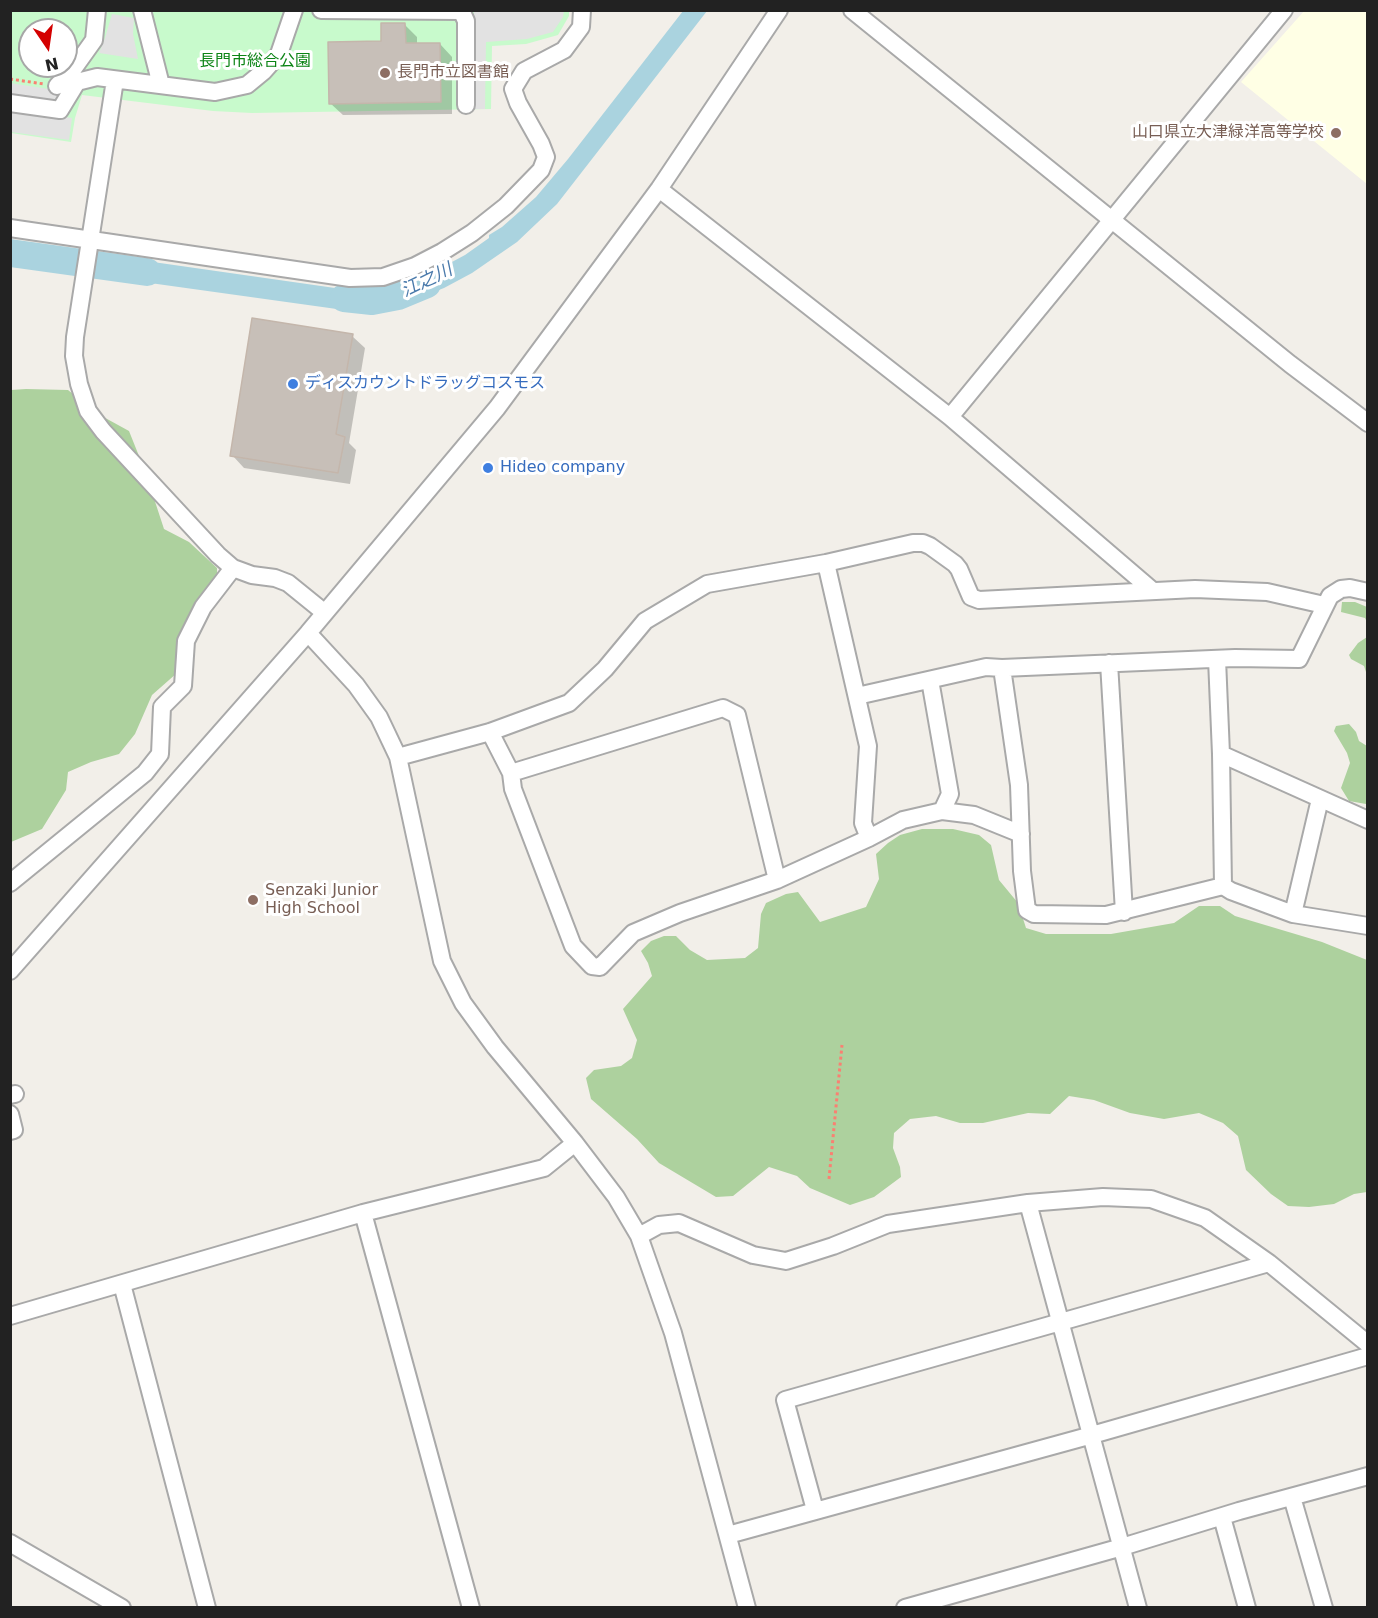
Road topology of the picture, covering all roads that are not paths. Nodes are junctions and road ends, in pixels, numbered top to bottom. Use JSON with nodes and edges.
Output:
{"nodes":[{"id":1,"x":97,"y":10,"type":"edge"},
{"id":2,"x":142,"y":10,"type":"edge"},
{"id":3,"x":294,"y":10,"type":"edge"},
{"id":4,"x":321,"y":10,"type":"edge"},
{"id":5,"x":582,"y":10,"type":"edge"},
{"id":6,"x":779,"y":10,"type":"edge"},
{"id":7,"x":852,"y":10,"type":"edge"},
{"id":8,"x":1284,"y":10,"type":"edge"},
{"id":9,"x":461,"y":11,"type":"edge"},
{"id":10,"x":116,"y":80,"type":"junction"},
{"id":11,"x":57,"y":86,"type":"road end"},
{"id":12,"x":161,"y":86,"type":"junction"},
{"id":13,"x":10,"y":103,"type":"edge"},
{"id":14,"x":466,"y":105,"type":"dead end"},
{"id":15,"x":659,"y":189,"type":"junction"},
{"id":16,"x":1112,"y":218,"type":"junction"},
{"id":17,"x":10,"y":228,"type":"edge"},
{"id":18,"x":90,"y":239,"type":"junction"},
{"id":19,"x":950,"y":417,"type":"junction"},
{"id":20,"x":1368,"y":423,"type":"edge"},
{"id":21,"x":826,"y":563,"type":"junction"},
{"id":22,"x":233,"y":568,"type":"junction"},
{"id":23,"x":1153,"y":591,"type":"junction"},
{"id":24,"x":1368,"y":592,"type":"edge"},
{"id":25,"x":1324,"y":605,"type":"junction"},
{"id":26,"x":325,"y":613,"type":"junction"},
{"id":27,"x":308,"y":633,"type":"junction"},
{"id":28,"x":1217,"y":659,"type":"junction"},
{"id":29,"x":1109,"y":663,"type":"junction"},
{"id":30,"x":1002,"y":668,"type":"junction"},
{"id":31,"x":930,"y":680,"type":"junction"},
{"id":32,"x":857,"y":696,"type":"junction"},
{"id":33,"x":490,"y":732,"type":"junction"},
{"id":34,"x":1221,"y":754,"type":"junction"},
{"id":35,"x":398,"y":757,"type":"junction"},
{"id":36,"x":511,"y":773,"type":"junction"},
{"id":37,"x":1320,"y":799,"type":"junction"},
{"id":38,"x":942,"y":811,"type":"junction"},
{"id":39,"x":1368,"y":820,"type":"edge"},
{"id":40,"x":1021,"y":834,"type":"junction"},
{"id":41,"x":869,"y":838,"type":"junction"},
{"id":42,"x":777,"y":880,"type":"junction"},
{"id":43,"x":10,"y":883,"type":"edge"},
{"id":44,"x":1223,"y":886,"type":"junction"},
{"id":45,"x":1124,"y":912,"type":"junction"},
{"id":46,"x":1293,"y":914,"type":"junction"},
{"id":47,"x":1368,"y":926,"type":"edge"},
{"id":48,"x":10,"y":971,"type":"edge"},
{"id":49,"x":10,"y":1114,"type":"edge"},
{"id":50,"x":10,"y":1131,"type":"edge"},
{"id":51,"x":576,"y":1143,"type":"junction"},
{"id":52,"x":1028,"y":1203,"type":"junction"},
{"id":53,"x":363,"y":1213,"type":"junction"},
{"id":54,"x":639,"y":1236,"type":"junction"},
{"id":55,"x":1269,"y":1263,"type":"junction"},
{"id":56,"x":122,"y":1284,"type":"junction"},
{"id":57,"x":10,"y":1316,"type":"edge"},
{"id":58,"x":1059,"y":1323,"type":"junction"},
{"id":59,"x":1368,"y":1344,"type":"edge"},
{"id":60,"x":1368,"y":1356,"type":"edge"},
{"id":61,"x":1092,"y":1435,"type":"junction"},
{"id":62,"x":1368,"y":1476,"type":"edge"},
{"id":63,"x":1292,"y":1497,"type":"junction"},
{"id":64,"x":816,"y":1510,"type":"junction"},
{"id":65,"x":1222,"y":1516,"type":"junction"},
{"id":66,"x":728,"y":1535,"type":"junction"},
{"id":67,"x":10,"y":1542,"type":"edge"},
{"id":68,"x":1122,"y":1546,"type":"junction"},
{"id":69,"x":122,"y":1608,"type":"edge"},
{"id":70,"x":207,"y":1608,"type":"edge"},
{"id":71,"x":471,"y":1608,"type":"edge"},
{"id":72,"x":747,"y":1608,"type":"edge"},
{"id":73,"x":905,"y":1608,"type":"edge"},
{"id":74,"x":1138,"y":1608,"type":"edge"},
{"id":75,"x":1247,"y":1608,"type":"edge"},
{"id":76,"x":1324,"y":1608,"type":"edge"}],
"edges":[{"from":1,"to":11,"type":"street"},
{"from":2,"to":12,"type":"street"},
{"from":3,"to":12,"type":"street"},
{"from":4,"to":9,"type":"street"},
{"from":5,"to":18,"type":"street"},
{"from":6,"to":15,"type":"street"},
{"from":7,"to":16,"type":"street"},
{"from":8,"to":16,"type":"street"},
{"from":9,"to":14,"type":"street"},
{"from":10,"to":12,"type":"street"},
{"from":10,"to":13,"type":"street"},
{"from":10,"to":18,"type":"street"},
{"from":15,"to":19,"type":"street"},
{"from":15,"to":26,"type":"street"},
{"from":16,"to":19,"type":"street"},
{"from":16,"to":20,"type":"street"},
{"from":17,"to":18,"type":"street"},
{"from":18,"to":22,"type":"street"},
{"from":19,"to":23,"type":"street"},
{"from":21,"to":23,"type":"street"},
{"from":21,"to":32,"type":"street"},
{"from":21,"to":33,"type":"street"},
{"from":22,"to":26,"type":"street"},
{"from":22,"to":43,"type":"street"},
{"from":23,"to":25,"type":"street"},
{"from":24,"to":25,"type":"street"},
{"from":25,"to":28,"type":"street"},
{"from":26,"to":27,"type":"street"},
{"from":27,"to":35,"type":"street"},
{"from":27,"to":48,"type":"street"},
{"from":28,"to":29,"type":"street"},
{"from":28,"to":34,"type":"street"},
{"from":29,"to":30,"type":"street"},
{"from":29,"to":45,"type":"street"},
{"from":30,"to":31,"type":"street"},
{"from":30,"to":40,"type":"street"},
{"from":31,"to":32,"type":"street"},
{"from":31,"to":38,"type":"street"},
{"from":32,"to":41,"type":"street"},
{"from":33,"to":35,"type":"street"},
{"from":33,"to":36,"type":"street"},
{"from":34,"to":37,"type":"street"},
{"from":34,"to":44,"type":"street"},
{"from":35,"to":51,"type":"street"},
{"from":36,"to":42,"type":"street"},
{"from":36,"to":42,"type":"street"},
{"from":37,"to":39,"type":"street"},
{"from":37,"to":46,"type":"street"},
{"from":38,"to":40,"type":"street"},
{"from":38,"to":41,"type":"street"},
{"from":40,"to":45,"type":"street"},
{"from":41,"to":42,"type":"street"},
{"from":44,"to":45,"type":"street"},
{"from":44,"to":46,"type":"street"},
{"from":46,"to":47,"type":"street"},
{"from":49,"to":50,"type":"street"},
{"from":51,"to":53,"type":"street"},
{"from":51,"to":54,"type":"street"},
{"from":52,"to":54,"type":"street"},
{"from":52,"to":55,"type":"street"},
{"from":52,"to":58,"type":"street"},
{"from":53,"to":56,"type":"street"},
{"from":53,"to":71,"type":"street"},
{"from":54,"to":66,"type":"street"},
{"from":55,"to":58,"type":"street"},
{"from":55,"to":59,"type":"street"},
{"from":56,"to":57,"type":"street"},
{"from":56,"to":70,"type":"street"},
{"from":58,"to":61,"type":"street"},
{"from":58,"to":64,"type":"street"},
{"from":60,"to":61,"type":"street"},
{"from":61,"to":64,"type":"street"},
{"from":61,"to":68,"type":"street"},
{"from":62,"to":63,"type":"street"},
{"from":63,"to":65,"type":"street"},
{"from":63,"to":76,"type":"street"},
{"from":64,"to":66,"type":"street"},
{"from":65,"to":68,"type":"street"},
{"from":65,"to":75,"type":"street"},
{"from":66,"to":72,"type":"street"},
{"from":67,"to":69,"type":"street"},
{"from":68,"to":73,"type":"street"},
{"from":68,"to":74,"type":"street"}]}
